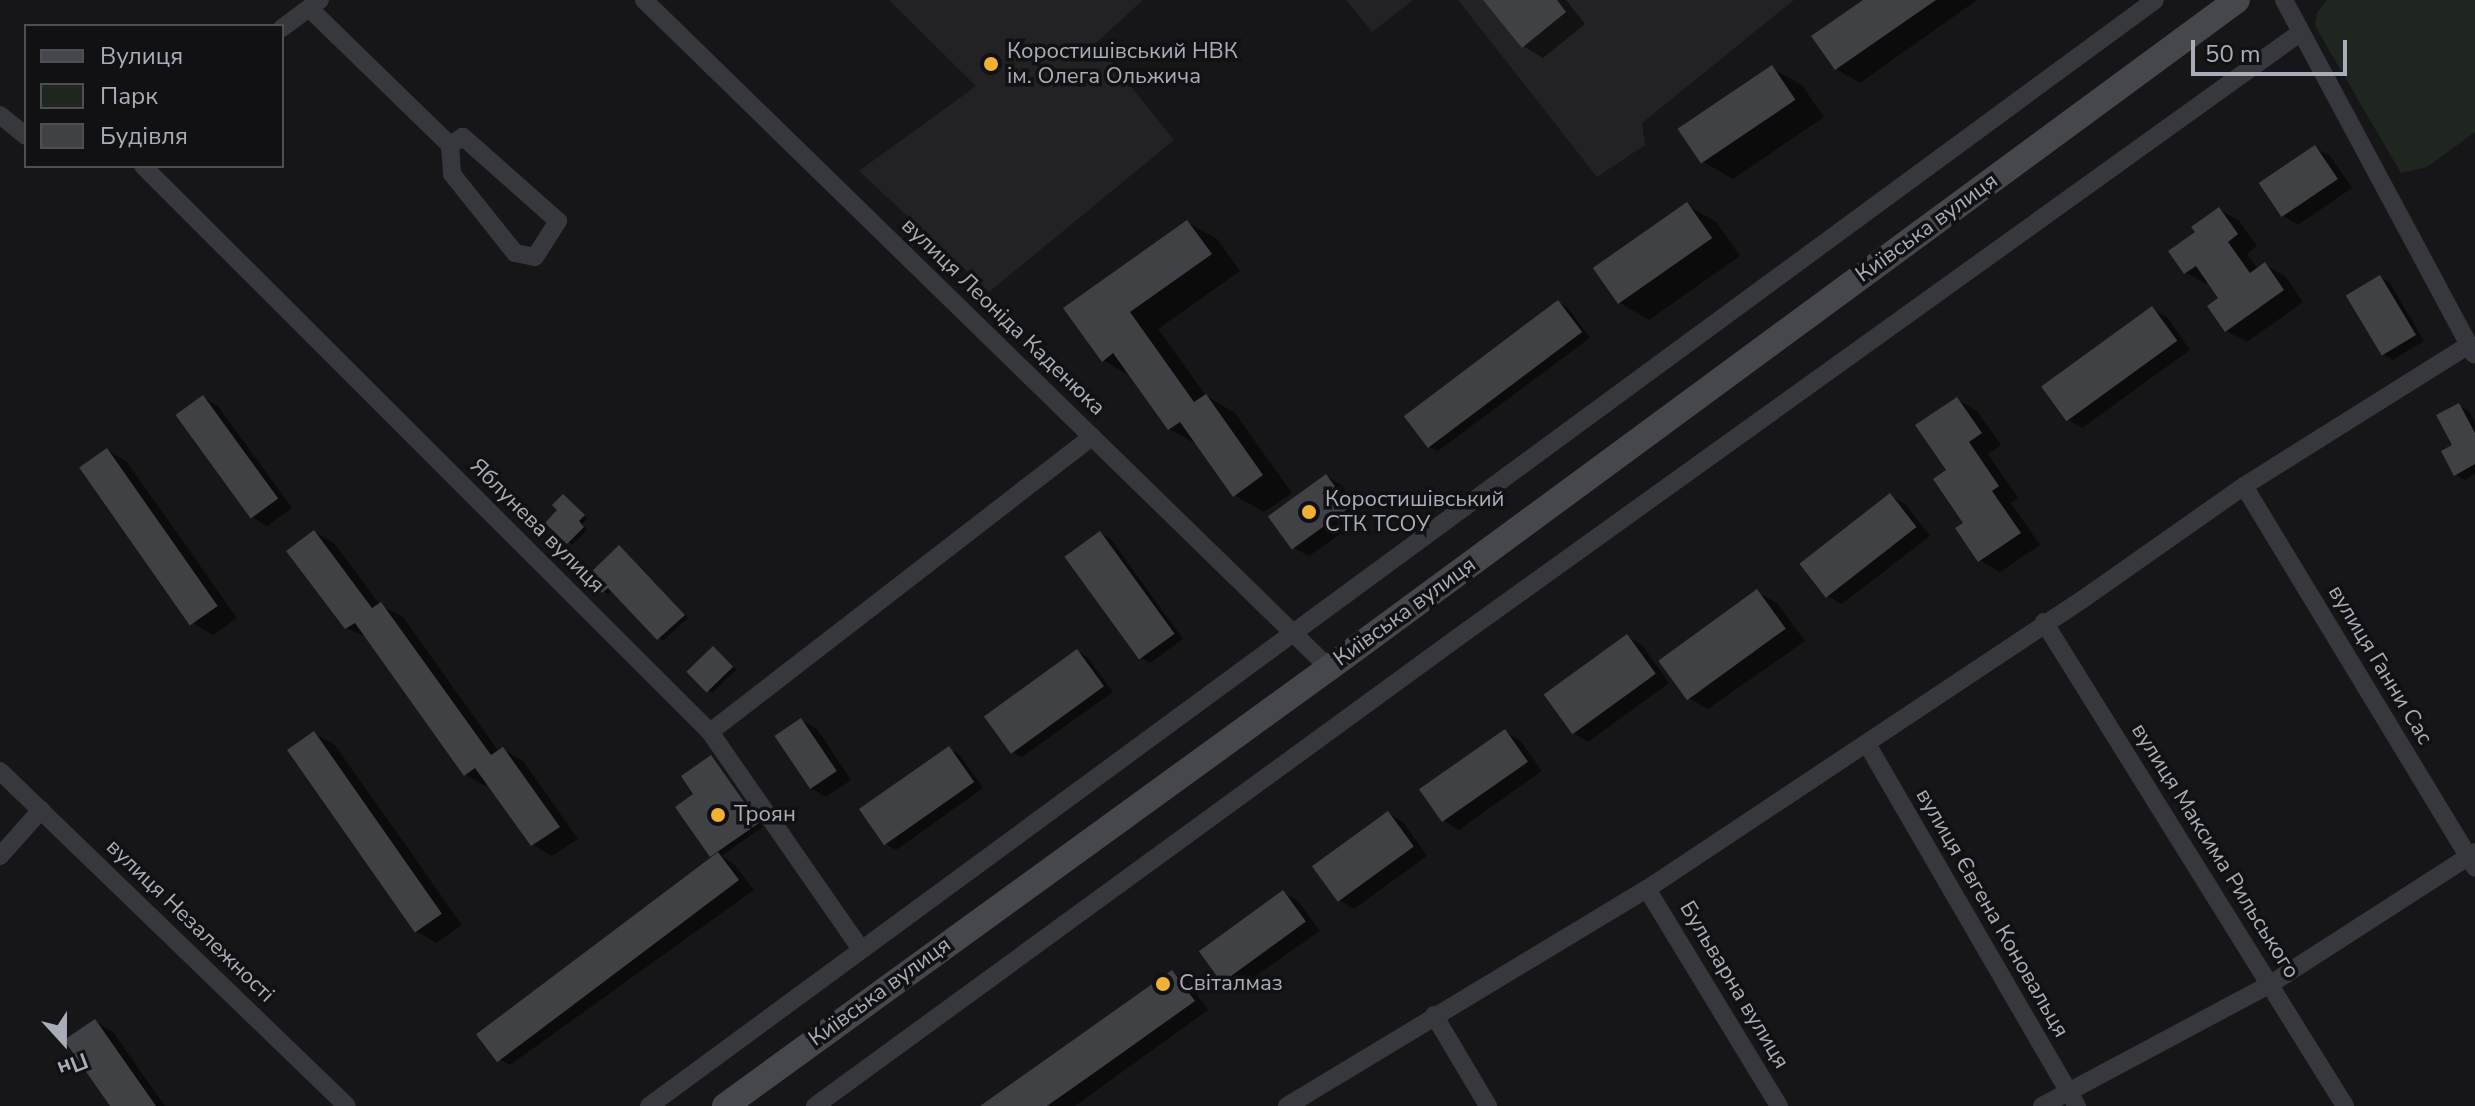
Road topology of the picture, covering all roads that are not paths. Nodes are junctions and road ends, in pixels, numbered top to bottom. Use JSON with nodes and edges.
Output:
{"nodes":[{"id":1,"x":644,"y":0,"type":"edge"},
{"id":2,"x":2155,"y":0,"type":"edge"},
{"id":3,"x":2235,"y":0,"type":"edge"},
{"id":4,"x":2284,"y":0,"type":"edge"},
{"id":5,"x":314,"y":4,"type":"edge"},
{"id":6,"x":284,"y":26,"type":"edge"},
{"id":7,"x":2301,"y":32,"type":"junction"},
{"id":8,"x":0,"y":115,"type":"edge"},
{"id":9,"x":24,"y":134,"type":"edge"},
{"id":10,"x":450,"y":145,"type":"junction"},
{"id":11,"x":145,"y":168,"type":"edge"},
{"id":12,"x":2472,"y":351,"type":"edge"},
{"id":13,"x":1092,"y":437,"type":"junction"},
{"id":14,"x":2244,"y":486,"type":"junction"},
{"id":15,"x":2044,"y":622,"type":"junction"},
{"id":16,"x":1292,"y":632,"type":"junction"},
{"id":17,"x":1329,"y":668,"type":"junction"},
{"id":18,"x":710,"y":732,"type":"junction"},
{"id":19,"x":1867,"y":744,"type":"junction"},
{"id":20,"x":0,"y":771,"type":"edge"},
{"id":21,"x":41,"y":810,"type":"junction"},
{"id":22,"x":0,"y":856,"type":"edge"},
{"id":23,"x":2473,"y":859,"type":"edge"},
{"id":24,"x":1647,"y":889,"type":"junction"},
{"id":25,"x":861,"y":949,"type":"junction"},
{"id":26,"x":2269,"y":985,"type":"junction"},
{"id":27,"x":1434,"y":1015,"type":"junction"},
{"id":28,"x":2072,"y":1098,"type":"edge"},
{"id":29,"x":347,"y":1106,"type":"edge"},
{"id":30,"x":649,"y":1106,"type":"edge"},
{"id":31,"x":725,"y":1106,"type":"edge"},
{"id":32,"x":815,"y":1106,"type":"edge"},
{"id":33,"x":1287,"y":1106,"type":"edge"},
{"id":34,"x":1488,"y":1106,"type":"edge"},
{"id":35,"x":1779,"y":1106,"type":"edge"},
{"id":36,"x":2042,"y":1106,"type":"edge"},
{"id":37,"x":2345,"y":1106,"type":"edge"}],
"edges":[{"from":1,"to":13,"type":"street","name":"вулиця Леоніда Каденюка"},
{"from":2,"to":16,"type":"street"},
{"from":3,"to":17,"type":"main road","name":"Київська вулиця"},
{"from":4,"to":7,"type":"street"},
{"from":5,"to":6,"type":"street"},
{"from":5,"to":10,"type":"street"},
{"from":7,"to":12,"type":"street"},
{"from":7,"to":32,"type":"street"},
{"from":8,"to":9,"type":"street"},
{"from":10,"to":10,"type":"street"},
{"from":11,"to":18,"type":"street","name":"Яблунева вулиця"},
{"from":12,"to":14,"type":"street"},
{"from":13,"to":16,"type":"street","name":"вулиця Леоніда Каденюка"},
{"from":13,"to":18,"type":"street"},
{"from":14,"to":15,"type":"street"},
{"from":14,"to":23,"type":"street","name":"вулиця Ганни Сас"},
{"from":15,"to":19,"type":"street"},
{"from":15,"to":26,"type":"street","name":"вулиця Максима Рильського"},
{"from":16,"to":17,"type":"street","name":"вулиця Леоніда Каденюка"},
{"from":16,"to":25,"type":"street"},
{"from":17,"to":31,"type":"main road","name":"Київська вулиця"},
{"from":18,"to":25,"type":"street","name":"Яблунева вулиця"},
{"from":19,"to":24,"type":"street"},
{"from":19,"to":28,"type":"street","name":"вулиця Євгена Коновальця"},
{"from":20,"to":21,"type":"street","name":"вулиця Незалежності"},
{"from":21,"to":22,"type":"street"},
{"from":21,"to":29,"type":"street","name":"вулиця Незалежності"},
{"from":23,"to":26,"type":"street"},
{"from":24,"to":27,"type":"street"},
{"from":24,"to":35,"type":"street","name":"Бульварна вулиця"},
{"from":25,"to":30,"type":"street"},
{"from":26,"to":28,"type":"street"},
{"from":26,"to":37,"type":"street","name":"вулиця Максима Рильського"},
{"from":27,"to":33,"type":"street"},
{"from":27,"to":34,"type":"street"},
{"from":28,"to":36,"type":"street"}]}
